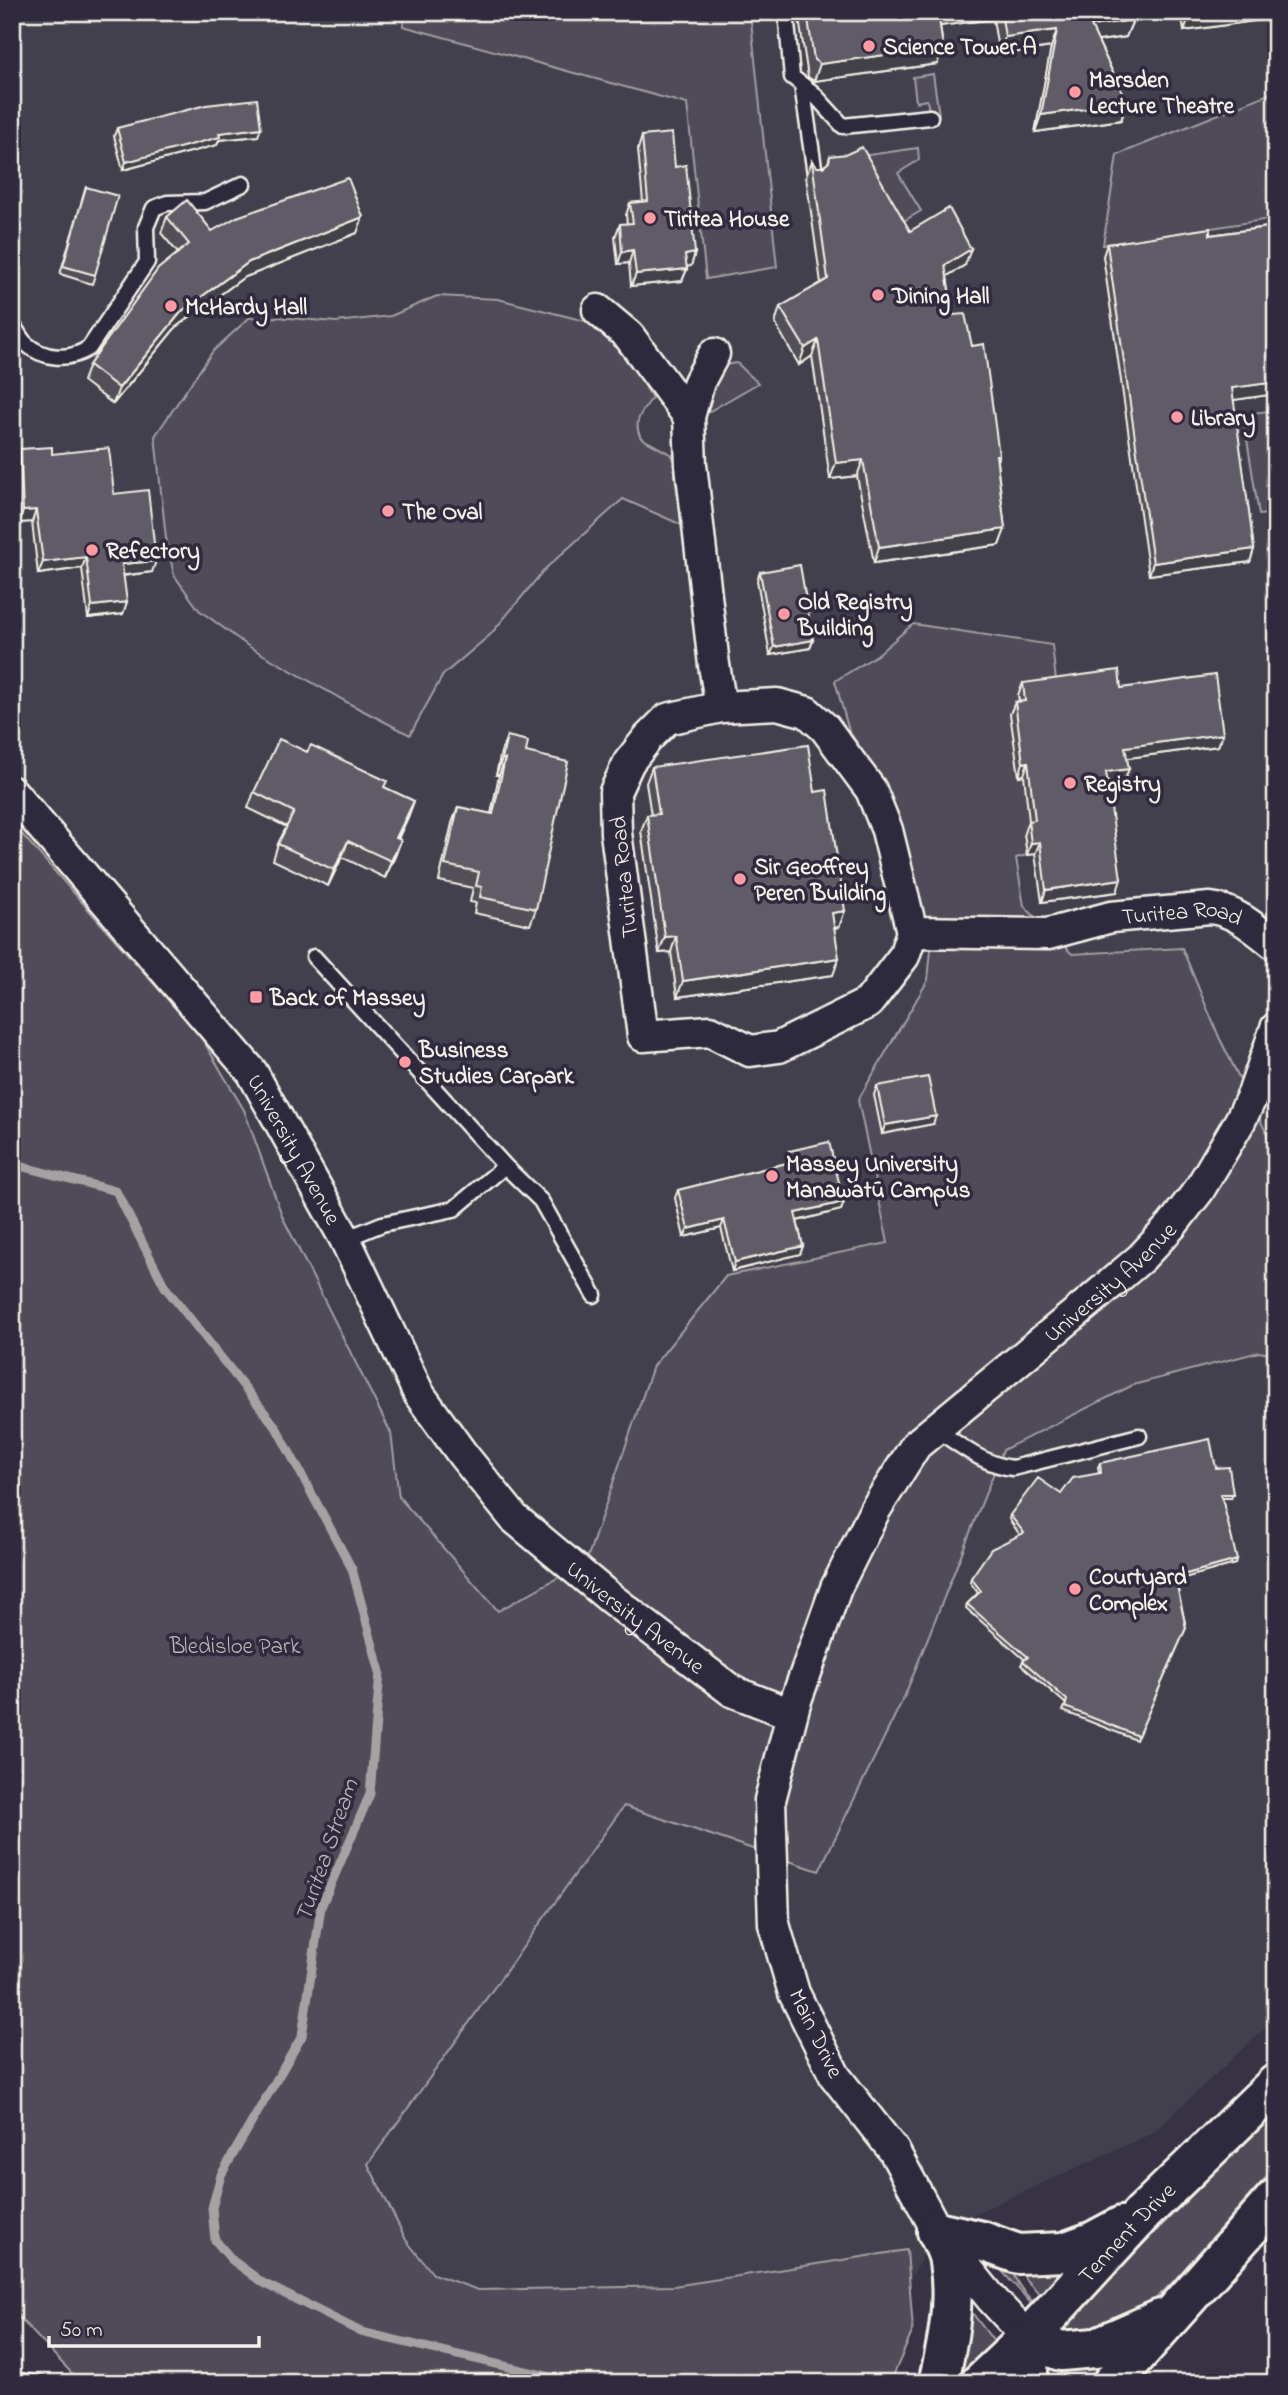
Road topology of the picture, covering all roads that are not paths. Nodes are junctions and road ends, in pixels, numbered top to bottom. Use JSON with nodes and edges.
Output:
{"nodes":[{"id":1,"x":786,"y":12,"type":"edge"},
{"id":2,"x":802,"y":85,"type":"junction"},
{"id":3,"x":930,"y":117,"type":"dead end"},
{"id":4,"x":815,"y":174,"type":"edge"},
{"id":5,"x":243,"y":184,"type":"dead end"},
{"id":6,"x":598,"y":310,"type":"dead end"},
{"id":7,"x":12,"y":324,"type":"edge"},
{"id":8,"x":714,"y":355,"type":"dead end"},
{"id":9,"x":689,"y":417,"type":"junction"},
{"id":10,"x":721,"y":707,"type":"junction"},
{"id":11,"x":12,"y":792,"type":"edge"},
{"id":12,"x":912,"y":932,"type":"junction"},
{"id":13,"x":1276,"y":945,"type":"edge"},
{"id":14,"x":314,"y":957,"type":"dead end"},
{"id":15,"x":1276,"y":1028,"type":"edge"},
{"id":16,"x":505,"y":1166,"type":"junction"},
{"id":17,"x":345,"y":1239,"type":"junction"},
{"id":18,"x":594,"y":1295,"type":"dead end"},
{"id":19,"x":934,"y":1428,"type":"junction"},
{"id":20,"x":1139,"y":1436,"type":"dead end"},
{"id":21,"x":791,"y":1714,"type":"junction"},
{"id":22,"x":1276,"y":2084,"type":"edge"},
{"id":23,"x":1276,"y":2198,"type":"edge"},
{"id":24,"x":1142,"y":2214,"type":"junction"},
{"id":25,"x":937,"y":2231,"type":"junction"},
{"id":26,"x":1173,"y":2314,"type":"junction"},
{"id":27,"x":1028,"y":2337,"type":"junction"},
{"id":28,"x":939,"y":2383,"type":"edge"},
{"id":29,"x":980,"y":2383,"type":"edge"},
{"id":30,"x":1027,"y":2383,"type":"edge"},
{"id":31,"x":1112,"y":2383,"type":"edge"}],
"edges":[{"from":1,"to":2,"type":"lane"},
{"from":2,"to":3,"type":"lane"},
{"from":2,"to":4,"type":"lane"},
{"from":5,"to":7,"type":"lane"},
{"from":6,"to":9,"type":"street"},
{"from":8,"to":9,"type":"street"},
{"from":9,"to":10,"type":"street"},
{"from":10,"to":12,"type":"street","name":"Turitea Road"},
{"from":10,"to":12,"type":"street","name":"Turitea Road"},
{"from":11,"to":17,"type":"street","name":"University Avenue"},
{"from":12,"to":13,"type":"street","name":"Turitea Road"},
{"from":14,"to":16,"type":"lane"},
{"from":15,"to":19,"type":"street","name":"University Avenue"},
{"from":16,"to":17,"type":"lane"},
{"from":16,"to":18,"type":"lane"},
{"from":17,"to":21,"type":"street","name":"University Avenue"},
{"from":19,"to":20,"type":"lane"},
{"from":19,"to":21,"type":"street","name":"University Avenue"},
{"from":21,"to":25,"type":"street","name":"Main Drive"},
{"from":22,"to":24,"type":"main road","name":"Tennent Drive"},
{"from":23,"to":26,"type":"main road"},
{"from":24,"to":25,"type":"main road"},
{"from":24,"to":27,"type":"main road","name":"Tennent Drive"},
{"from":25,"to":27,"type":"street","name":"Main Drive"},
{"from":25,"to":28,"type":"main road"},
{"from":26,"to":27,"type":"main road"},
{"from":26,"to":31,"type":"main road"},
{"from":27,"to":29,"type":"main road","name":"Tennent Drive"},
{"from":27,"to":30,"type":"main road"}]}
